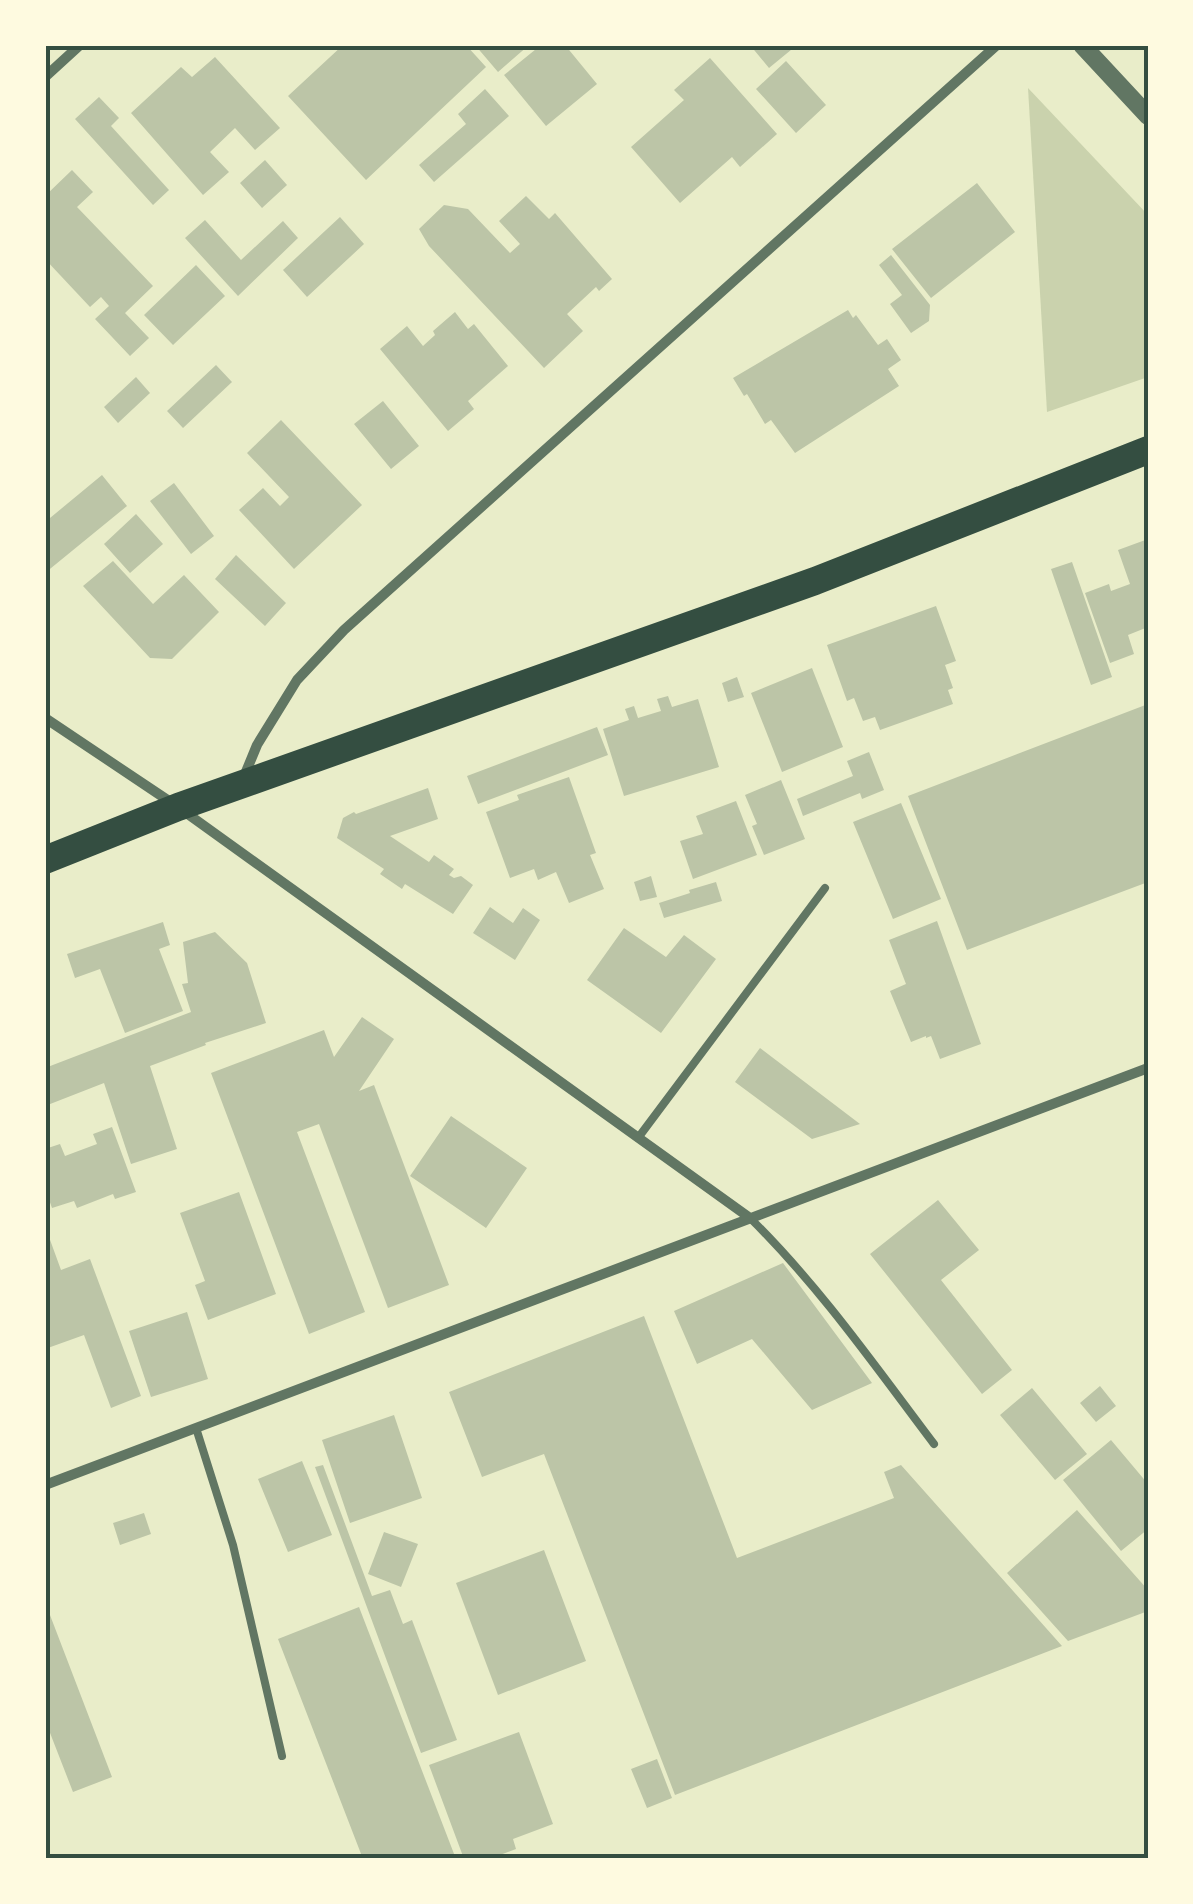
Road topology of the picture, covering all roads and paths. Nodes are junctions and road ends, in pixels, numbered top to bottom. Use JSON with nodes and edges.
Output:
{"nodes":[{"id":1,"x":80,"y":45,"type":"edge"},
{"id":2,"x":997,"y":45,"type":"edge"},
{"id":3,"x":1082,"y":45,"type":"edge"},
{"id":4,"x":45,"y":77,"type":"edge"},
{"id":5,"x":1148,"y":116,"type":"edge"},
{"id":6,"x":1148,"y":450,"type":"edge"},
{"id":7,"x":45,"y":718,"type":"edge"},
{"id":8,"x":240,"y":785,"type":"junction"},
{"id":9,"x":178,"y":807,"type":"junction"},
{"id":10,"x":45,"y":860,"type":"edge"},
{"id":11,"x":824,"y":888,"type":"dead end"},
{"id":12,"x":1148,"y":1068,"type":"edge"},
{"id":13,"x":638,"y":1138,"type":"junction"},
{"id":14,"x":750,"y":1218,"type":"junction"},
{"id":15,"x":196,"y":1428,"type":"junction"},
{"id":16,"x":934,"y":1444,"type":"dead end"},
{"id":17,"x":45,"y":1486,"type":"edge"},
{"id":18,"x":282,"y":1756,"type":"dead end"}],
"edges":[{"from":1,"to":4,"type":"street"},
{"from":2,"to":8,"type":"street"},
{"from":3,"to":5,"type":"street"},
{"from":6,"to":8,"type":"highway"},
{"from":7,"to":9,"type":"street"},
{"from":8,"to":9,"type":"highway"},
{"from":9,"to":10,"type":"highway"},
{"from":9,"to":13,"type":"street"},
{"from":11,"to":13,"type":"lane"},
{"from":12,"to":14,"type":"street"},
{"from":13,"to":14,"type":"street"},
{"from":14,"to":15,"type":"street"},
{"from":14,"to":16,"type":"lane"},
{"from":15,"to":17,"type":"street"},
{"from":15,"to":18,"type":"lane"}]}
